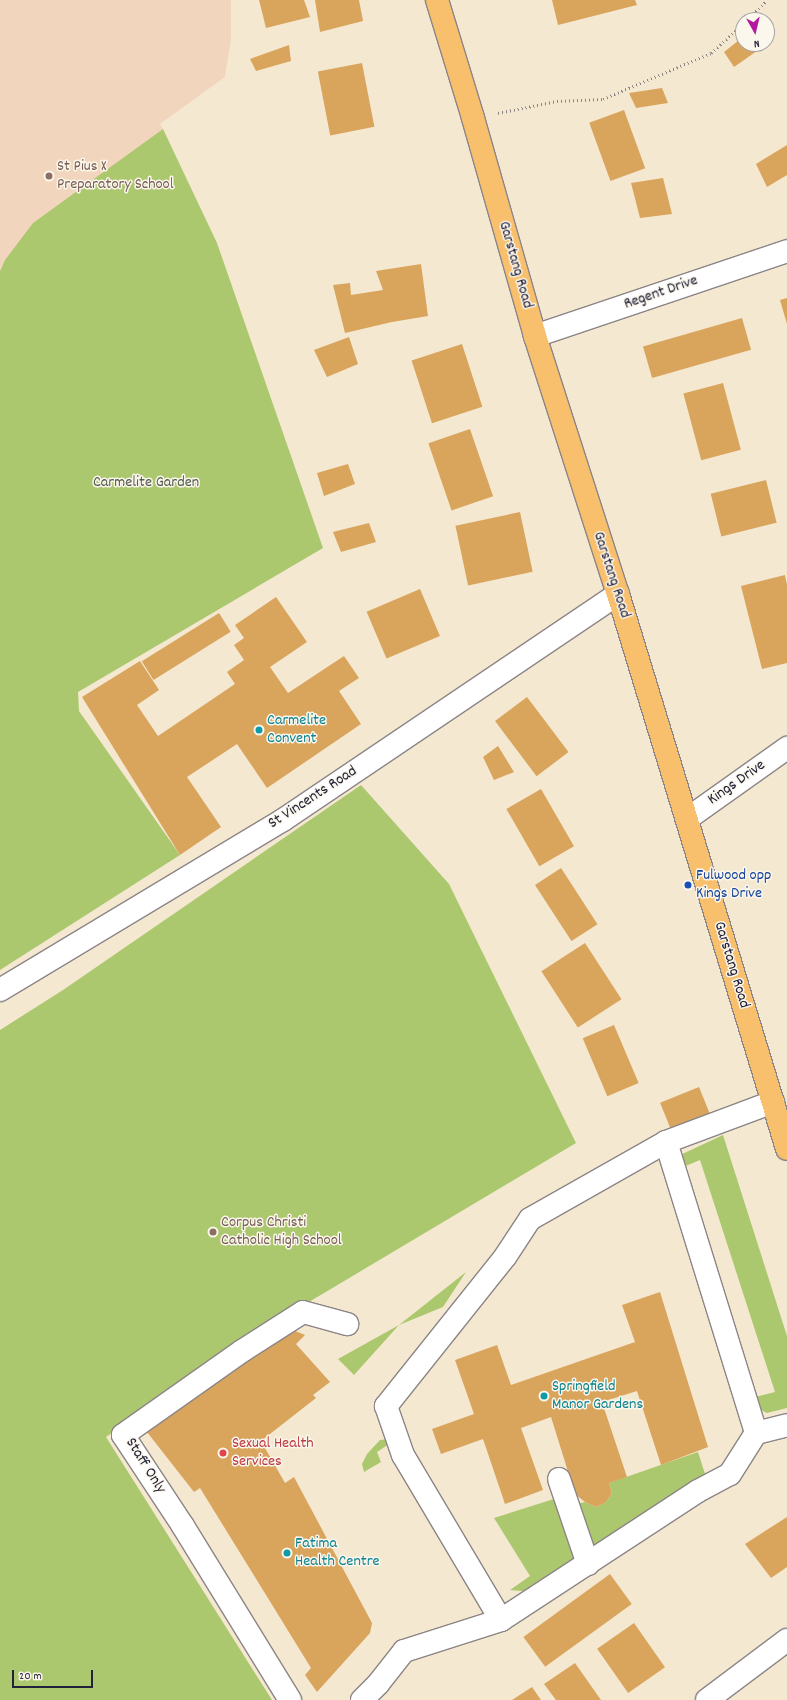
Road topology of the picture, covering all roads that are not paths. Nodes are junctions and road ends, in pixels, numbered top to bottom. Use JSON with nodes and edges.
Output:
{"nodes":[{"id":1,"x":437,"y":0,"type":"edge"},
{"id":2,"x":787,"y":251,"type":"edge"},
{"id":3,"x":535,"y":336,"type":"junction"},
{"id":4,"x":618,"y":594,"type":"junction"},
{"id":5,"x":787,"y":748,"type":"edge"},
{"id":6,"x":687,"y":819,"type":"junction"},
{"id":7,"x":0,"y":990,"type":"edge"},
{"id":8,"x":773,"y":1102,"type":"junction"},
{"id":9,"x":666,"y":1142,"type":"junction"},
{"id":10,"x":787,"y":1149,"type":"edge"},
{"id":11,"x":347,"y":1324,"type":"dead end"},
{"id":12,"x":787,"y":1425,"type":"edge"},
{"id":13,"x":756,"y":1433,"type":"junction"},
{"id":14,"x":558,"y":1478,"type":"dead end"},
{"id":15,"x":588,"y":1564,"type":"junction"},
{"id":16,"x":501,"y":1620,"type":"junction"},
{"id":17,"x":787,"y":1640,"type":"edge"},
{"id":18,"x":290,"y":1700,"type":"edge"},
{"id":19,"x":362,"y":1700,"type":"edge"},
{"id":20,"x":707,"y":1700,"type":"edge"}],
"edges":[{"from":1,"to":3,"type":"highway","name":"Garstang Road"},
{"from":2,"to":3,"type":"street","name":"Regent Drive"},
{"from":3,"to":4,"type":"highway","name":"Garstang Road"},
{"from":4,"to":6,"type":"highway","name":"Garstang Road"},
{"from":4,"to":7,"type":"street","name":"St Vincents Road"},
{"from":5,"to":6,"type":"street","name":"Kings Drive"},
{"from":6,"to":8,"type":"highway","name":"Garstang Road"},
{"from":8,"to":9,"type":"street"},
{"from":8,"to":10,"type":"highway","name":"Garstang Road"},
{"from":9,"to":13,"type":"street"},
{"from":9,"to":16,"type":"street"},
{"from":11,"to":18,"type":"street","name":"Staff Only"},
{"from":12,"to":13,"type":"street"},
{"from":13,"to":15,"type":"street"},
{"from":14,"to":15,"type":"street"},
{"from":15,"to":16,"type":"street"},
{"from":16,"to":19,"type":"street"},
{"from":17,"to":20,"type":"street"}]}
